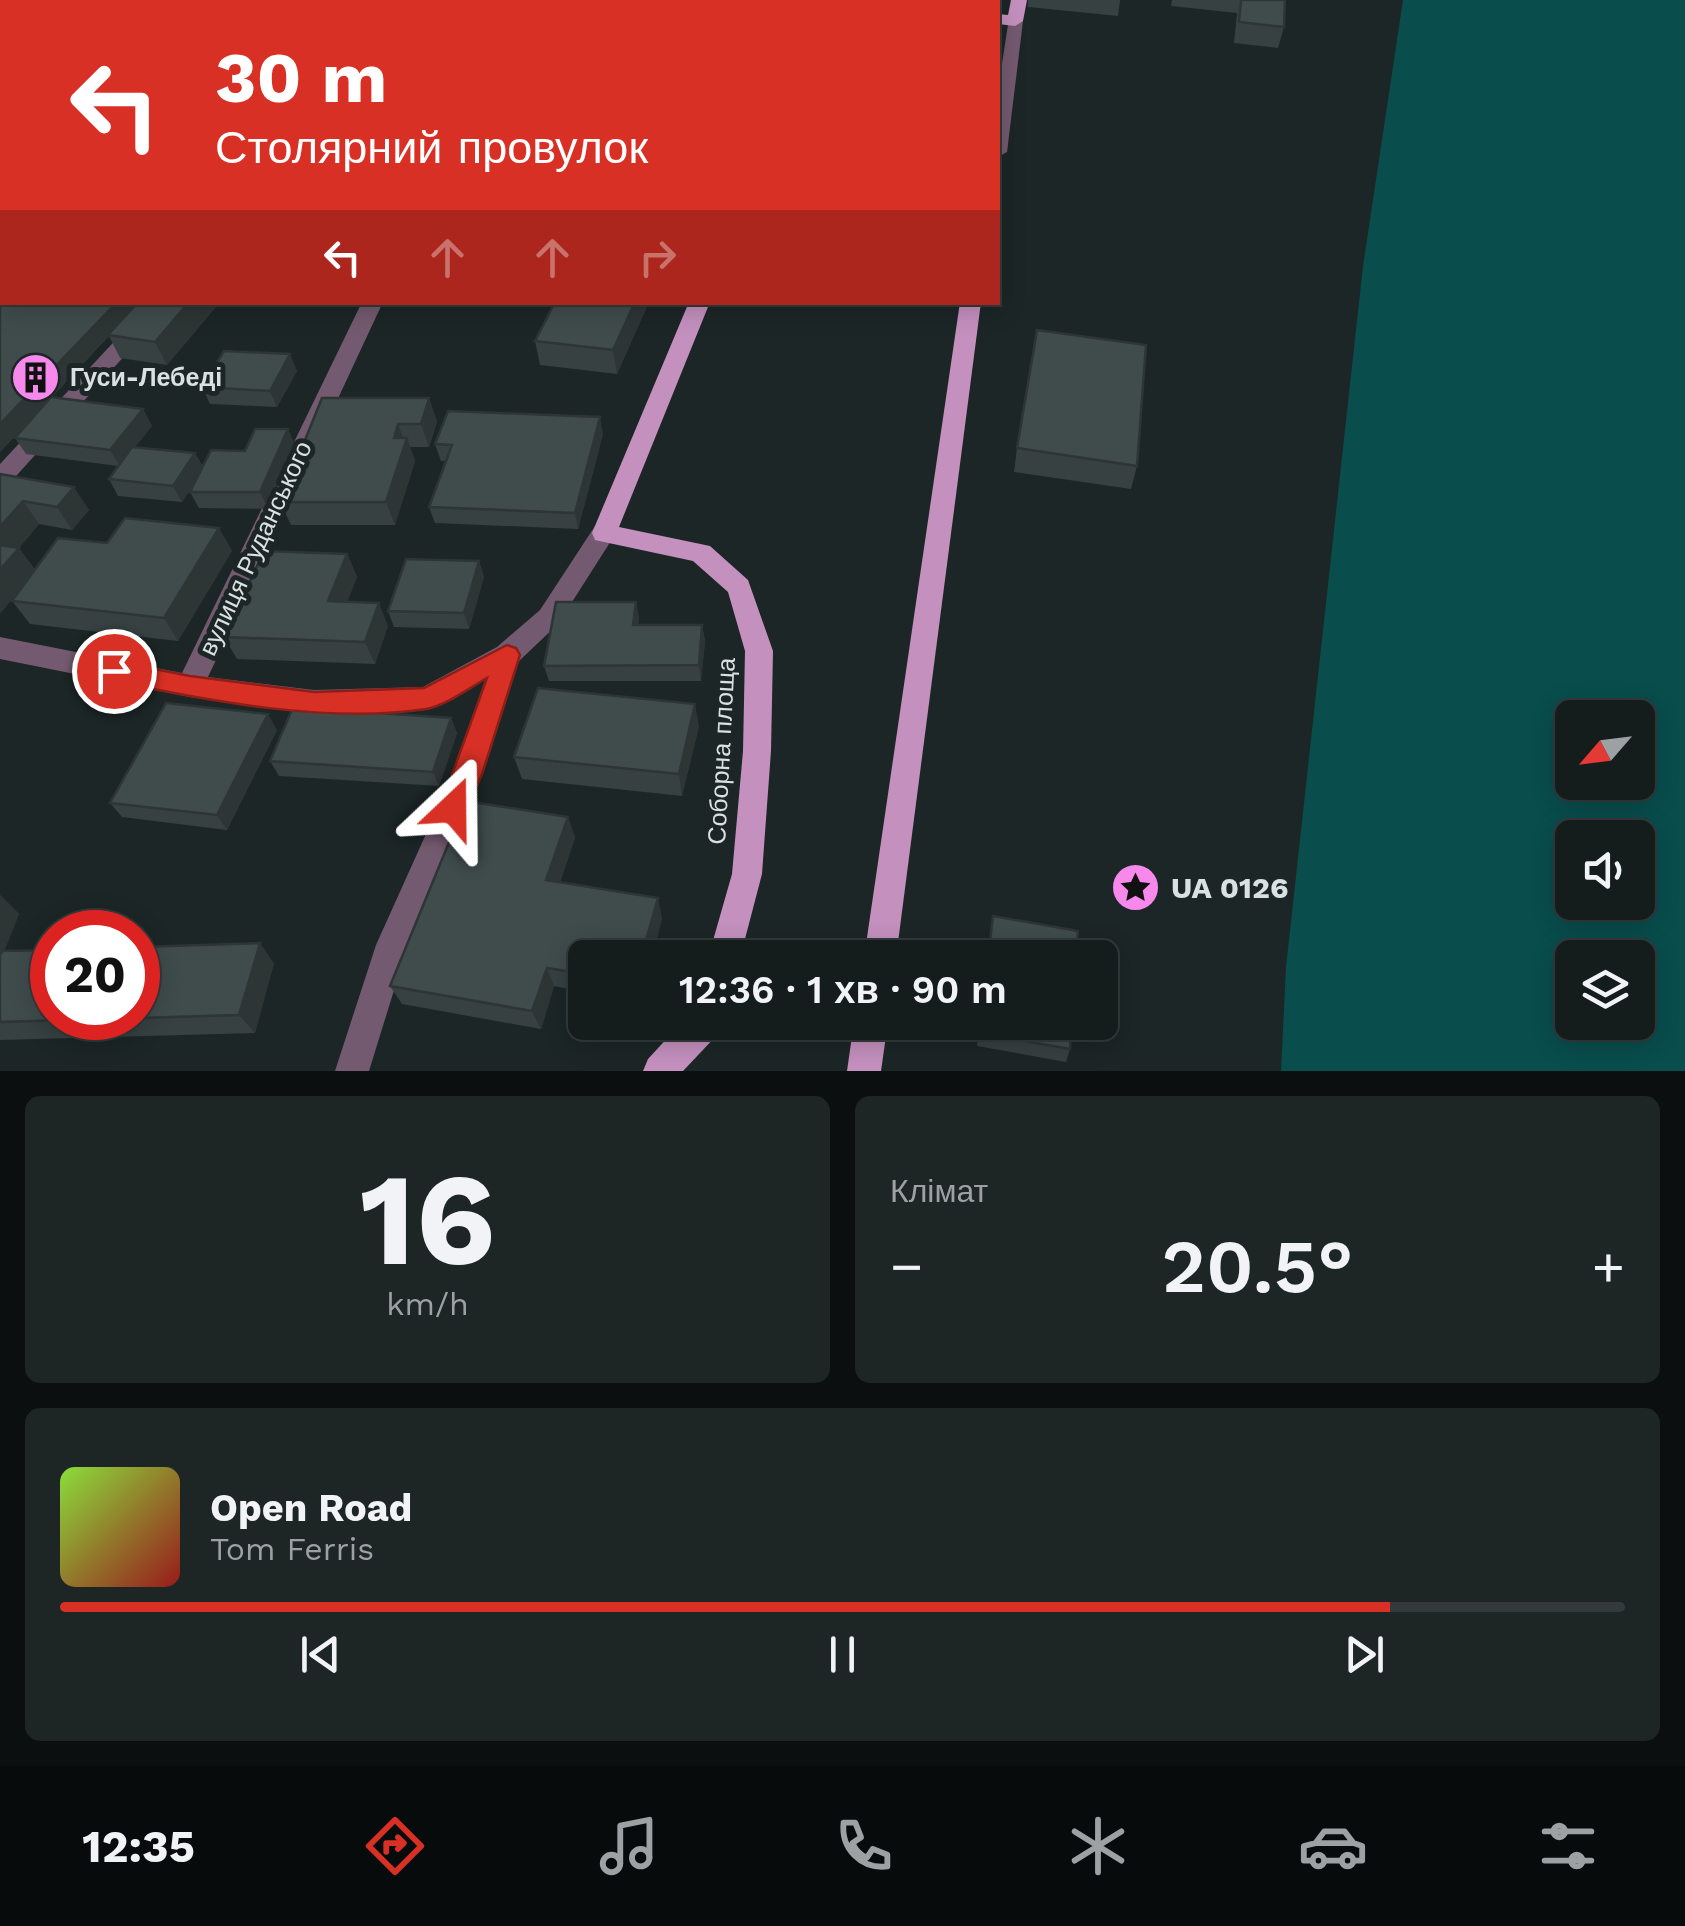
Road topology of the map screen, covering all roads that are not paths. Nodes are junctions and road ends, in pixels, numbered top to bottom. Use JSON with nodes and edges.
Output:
{"nodes":[{"id":1,"x":1019,"y":0,"type":"edge"},
{"id":2,"x":1006,"y":20,"type":"edge"},
{"id":3,"x":1000,"y":119,"type":"edge"},
{"id":4,"x":160,"y":305,"type":"edge"},
{"id":5,"x":372,"y":305,"type":"edge"},
{"id":6,"x":699,"y":305,"type":"edge"},
{"id":7,"x":971,"y":305,"type":"edge"},
{"id":8,"x":0,"y":479,"type":"edge"},
{"id":9,"x":604,"y":533,"type":"junction"},
{"id":10,"x":0,"y":648,"type":"edge"},
{"id":11,"x":507,"y":655,"type":"junction"},
{"id":12,"x":190,"y":686,"type":"junction"},
{"id":13,"x":729,"y":940,"type":"edge"},
{"id":14,"x":882,"y":940,"type":"edge"},
{"id":15,"x":689,"y":1040,"type":"edge"},
{"id":16,"x":868,"y":1040,"type":"edge"},
{"id":17,"x":352,"y":1071,"type":"edge"},
{"id":18,"x":660,"y":1071,"type":"edge"},
{"id":19,"x":864,"y":1071,"type":"edge"}],
"edges":[{"from":1,"to":2,"type":"main road"},
{"from":2,"to":3,"type":"street"},
{"from":4,"to":8,"type":"street"},
{"from":5,"to":12,"type":"street","name":"вулиця Руданського"},
{"from":6,"to":9,"type":"main road"},
{"from":7,"to":14,"type":"main road"},
{"from":9,"to":11,"type":"street"},
{"from":9,"to":13,"type":"main road","name":"Соборна площа"},
{"from":10,"to":12,"type":"street"},
{"from":11,"to":12,"type":"street"},
{"from":11,"to":17,"type":"street"},
{"from":15,"to":18,"type":"main road"},
{"from":16,"to":19,"type":"main road"}]}
